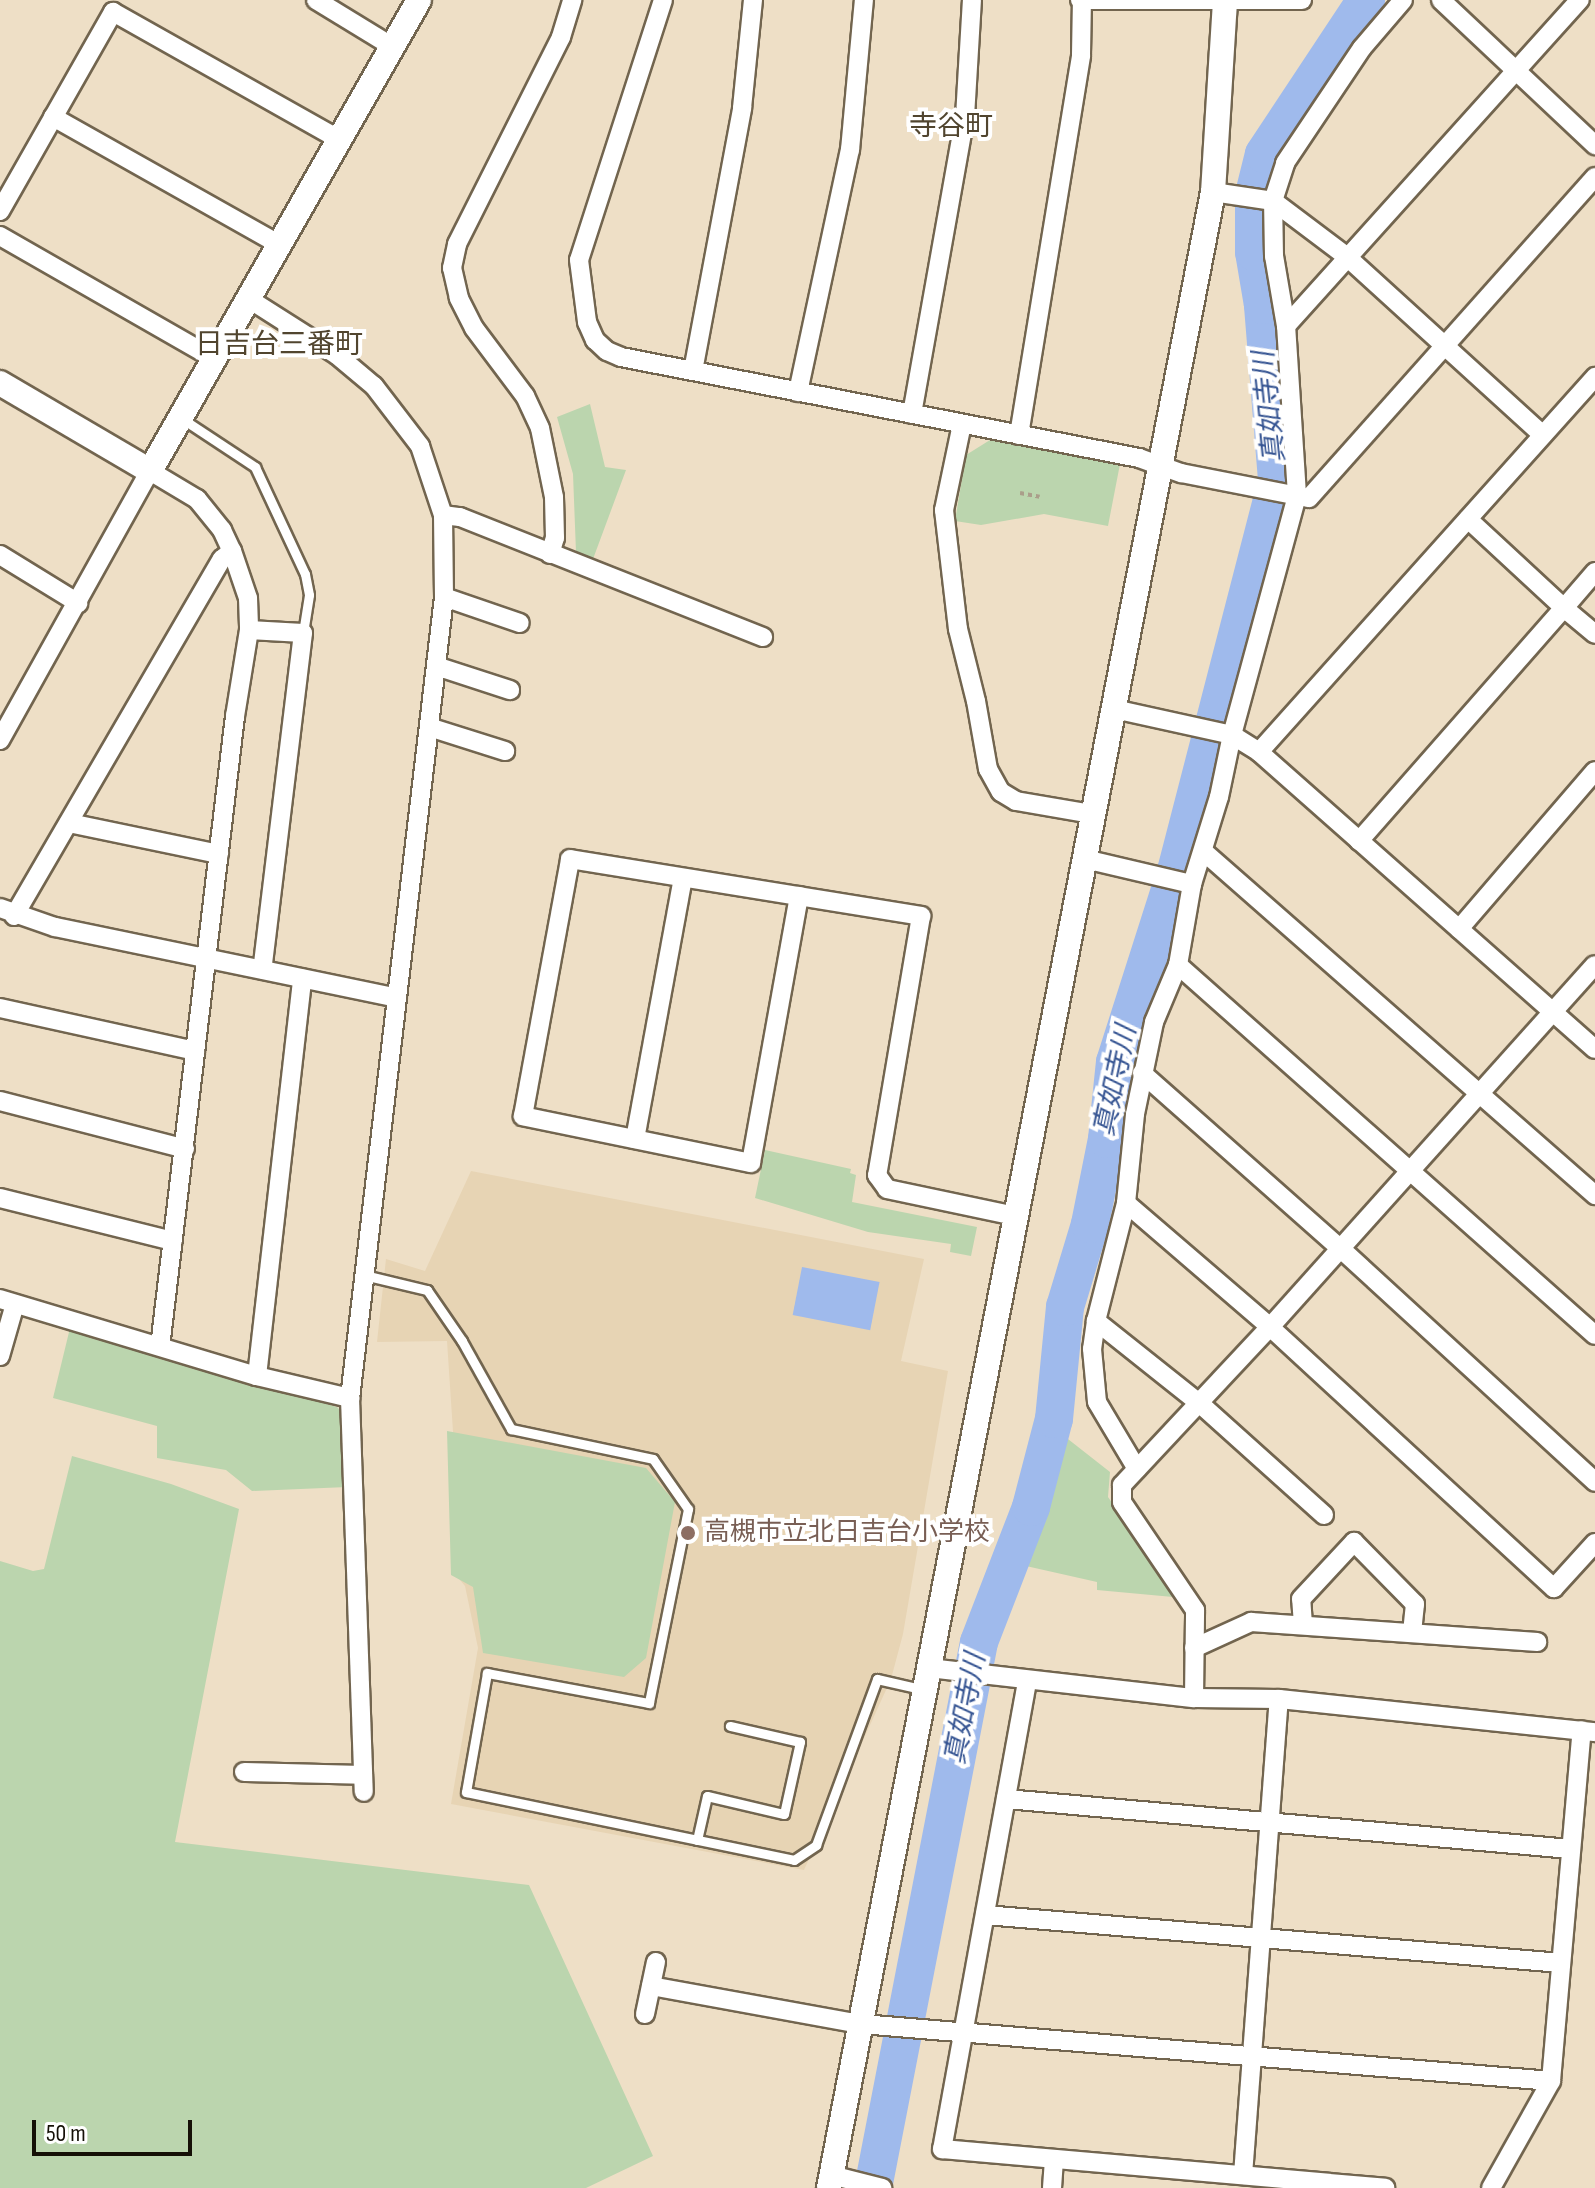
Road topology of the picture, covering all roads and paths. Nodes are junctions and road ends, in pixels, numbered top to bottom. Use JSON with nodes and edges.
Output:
{"nodes":[{"id":1,"x":316,"y":0,"type":"edge"},
{"id":2,"x":419,"y":0,"type":"edge"},
{"id":3,"x":572,"y":0,"type":"edge"},
{"id":4,"x":663,"y":0,"type":"edge"},
{"id":5,"x":753,"y":0,"type":"edge"},
{"id":6,"x":864,"y":0,"type":"edge"},
{"id":7,"x":972,"y":0,"type":"edge"},
{"id":8,"x":1081,"y":0,"type":"edge"},
{"id":9,"x":1302,"y":0,"type":"edge"},
{"id":10,"x":1403,"y":0,"type":"edge"},
{"id":11,"x":1441,"y":0,"type":"edge"},
{"id":12,"x":1580,"y":0,"type":"edge"},
{"id":13,"x":1225,"y":1,"type":"edge"},
{"id":14,"x":393,"y":47,"type":"junction"},
{"id":15,"x":1516,"y":70,"type":"junction"},
{"id":16,"x":53,"y":117,"type":"junction"},
{"id":17,"x":340,"y":140,"type":"junction"},
{"id":18,"x":1595,"y":145,"type":"edge"},
{"id":19,"x":1595,"y":177,"type":"edge"},
{"id":20,"x":1213,"y":192,"type":"junction"},
{"id":21,"x":1273,"y":201,"type":"junction"},
{"id":22,"x":0,"y":211,"type":"edge"},
{"id":23,"x":0,"y":236,"type":"edge"},
{"id":24,"x":280,"y":245,"type":"junction"},
{"id":25,"x":1346,"y":256,"type":"junction"},
{"id":26,"x":249,"y":299,"type":"junction"},
{"id":27,"x":1286,"y":326,"type":"junction"},
{"id":28,"x":1446,"y":347,"type":"junction"},
{"id":29,"x":215,"y":359,"type":"junction"},
{"id":30,"x":693,"y":371,"type":"junction"},
{"id":31,"x":1595,"y":377,"type":"edge"},
{"id":32,"x":0,"y":383,"type":"edge"},
{"id":33,"x":798,"y":392,"type":"junction"},
{"id":34,"x":912,"y":414,"type":"junction"},
{"id":35,"x":181,"y":418,"type":"junction"},
{"id":36,"x":962,"y":424,"type":"junction"},
{"id":37,"x":1019,"y":435,"type":"junction"},
{"id":38,"x":1543,"y":435,"type":"junction"},
{"id":39,"x":1159,"y":465,"type":"junction"},
{"id":40,"x":150,"y":471,"type":"junction"},
{"id":41,"x":1020,"y":493,"type":"dead end"},
{"id":42,"x":1297,"y":495,"type":"junction"},
{"id":43,"x":1040,"y":497,"type":"dead end"},
{"id":44,"x":443,"y":515,"type":"junction"},
{"id":45,"x":1468,"y":519,"type":"junction"},
{"id":46,"x":232,"y":551,"type":"junction"},
{"id":47,"x":550,"y":554,"type":"junction"},
{"id":48,"x":0,"y":555,"type":"edge"},
{"id":49,"x":1595,"y":572,"type":"edge"},
{"id":50,"x":444,"y":597,"type":"junction"},
{"id":51,"x":78,"y":603,"type":"junction"},
{"id":52,"x":1564,"y":608,"type":"junction"},
{"id":53,"x":520,"y":623,"type":"dead end"},
{"id":54,"x":249,"y":630,"type":"junction"},
{"id":55,"x":303,"y":633,"type":"junction"},
{"id":56,"x":1595,"y":634,"type":"edge"},
{"id":57,"x":763,"y":637,"type":"dead end"},
{"id":58,"x":436,"y":666,"type":"junction"},
{"id":59,"x":510,"y":690,"type":"dead end"},
{"id":60,"x":1114,"y":709,"type":"junction"},
{"id":61,"x":429,"y":727,"type":"junction"},
{"id":62,"x":1232,"y":735,"type":"junction"},
{"id":63,"x":0,"y":740,"type":"edge"},
{"id":64,"x":505,"y":751,"type":"dead end"},
{"id":65,"x":1259,"y":752,"type":"junction"},
{"id":66,"x":1595,"y":771,"type":"edge"},
{"id":67,"x":1091,"y":814,"type":"junction"},
{"id":68,"x":69,"y":823,"type":"junction"},
{"id":69,"x":1359,"y":841,"type":"junction"},
{"id":70,"x":1203,"y":851,"type":"junction"},
{"id":71,"x":219,"y":854,"type":"junction"},
{"id":72,"x":1085,"y":859,"type":"junction"},
{"id":73,"x":683,"y":878,"type":"junction"},
{"id":74,"x":1192,"y":884,"type":"junction"},
{"id":75,"x":799,"y":896,"type":"junction"},
{"id":76,"x":7,"y":912,"type":"edge"},
{"id":77,"x":1459,"y":929,"type":"junction"},
{"id":78,"x":208,"y":959,"type":"junction"},
{"id":79,"x":1178,"y":965,"type":"junction"},
{"id":80,"x":1595,"y":965,"type":"edge"},
{"id":81,"x":262,"y":970,"type":"junction"},
{"id":82,"x":302,"y":979,"type":"junction"},
{"id":83,"x":397,"y":998,"type":"junction"},
{"id":84,"x":0,"y":1008,"type":"edge"},
{"id":85,"x":1553,"y":1012,"type":"junction"},
{"id":86,"x":1595,"y":1049,"type":"edge"},
{"id":87,"x":195,"y":1051,"type":"junction"},
{"id":88,"x":1142,"y":1073,"type":"junction"},
{"id":89,"x":1479,"y":1094,"type":"junction"},
{"id":90,"x":0,"y":1101,"type":"edge"},
{"id":91,"x":635,"y":1139,"type":"junction"},
{"id":92,"x":185,"y":1149,"type":"junction"},
{"id":93,"x":1410,"y":1170,"type":"junction"},
{"id":94,"x":1595,"y":1195,"type":"edge"},
{"id":95,"x":0,"y":1198,"type":"edge"},
{"id":96,"x":1126,"y":1203,"type":"junction"},
{"id":97,"x":1015,"y":1216,"type":"junction"},
{"id":98,"x":173,"y":1241,"type":"junction"},
{"id":99,"x":1340,"y":1248,"type":"junction"},
{"id":100,"x":364,"y":1275,"type":"junction"},
{"id":101,"x":7,"y":1302,"type":"edge"},
{"id":102,"x":1096,"y":1321,"type":"junction"},
{"id":103,"x":1270,"y":1327,"type":"junction"},
{"id":104,"x":1595,"y":1335,"type":"edge"},
{"id":105,"x":160,"y":1347,"type":"junction"},
{"id":106,"x":0,"y":1356,"type":"edge"},
{"id":107,"x":257,"y":1376,"type":"junction"},
{"id":108,"x":350,"y":1398,"type":"junction"},
{"id":109,"x":1199,"y":1403,"type":"junction"},
{"id":110,"x":1137,"y":1469,"type":"junction"},
{"id":111,"x":1595,"y":1482,"type":"edge"},
{"id":112,"x":1324,"y":1515,"type":"dead end"},
{"id":113,"x":1595,"y":1543,"type":"edge"},
{"id":114,"x":1303,"y":1625,"type":"junction"},
{"id":115,"x":1412,"y":1632,"type":"junction"},
{"id":116,"x":1537,"y":1642,"type":"dead end"},
{"id":117,"x":1194,"y":1648,"type":"junction"},
{"id":118,"x":927,"y":1679,"type":"junction"},
{"id":119,"x":1027,"y":1682,"type":"junction"},
{"id":120,"x":1194,"y":1698,"type":"junction"},
{"id":121,"x":1279,"y":1699,"type":"junction"},
{"id":122,"x":730,"y":1726,"type":"dead end"},
{"id":123,"x":1588,"y":1731,"type":"edge"},
{"id":124,"x":244,"y":1772,"type":"dead end"},
{"id":125,"x":1006,"y":1799,"type":"junction"},
{"id":126,"x":1270,"y":1823,"type":"junction"},
{"id":127,"x":697,"y":1840,"type":"junction"},
{"id":128,"x":1571,"y":1849,"type":"junction"},
{"id":129,"x":985,"y":1915,"type":"junction"},
{"id":130,"x":1261,"y":1938,"type":"junction"},
{"id":131,"x":656,"y":1962,"type":"dead end"},
{"id":132,"x":1561,"y":1963,"type":"junction"},
{"id":133,"x":651,"y":1986,"type":"junction"},
{"id":134,"x":645,"y":2014,"type":"dead end"},
{"id":135,"x":861,"y":2024,"type":"junction"},
{"id":136,"x":963,"y":2032,"type":"junction"},
{"id":137,"x":1252,"y":2056,"type":"junction"},
{"id":138,"x":1551,"y":2081,"type":"junction"},
{"id":139,"x":1054,"y":2159,"type":"junction"},
{"id":140,"x":1243,"y":2175,"type":"junction"},
{"id":141,"x":830,"y":2182,"type":"edge"},
{"id":142,"x":882,"y":2188,"type":"edge"},
{"id":143,"x":1052,"y":2188,"type":"edge"},
{"id":144,"x":1385,"y":2188,"type":"edge"},
{"id":145,"x":1491,"y":2188,"type":"edge"}],
"edges":[{"from":1,"to":14,"type":"street"},
{"from":2,"to":14,"type":"street"},
{"from":3,"to":47,"type":"street"},
{"from":4,"to":30,"type":"street"},
{"from":5,"to":30,"type":"street"},
{"from":6,"to":33,"type":"street"},
{"from":7,"to":34,"type":"street"},
{"from":8,"to":13,"type":"street"},
{"from":8,"to":37,"type":"street"},
{"from":9,"to":13,"type":"street"},
{"from":10,"to":21,"type":"street"},
{"from":11,"to":15,"type":"street"},
{"from":12,"to":15,"type":"street"},
{"from":13,"to":20,"type":"street"},
{"from":14,"to":17,"type":"street"},
{"from":15,"to":18,"type":"street"},
{"from":15,"to":25,"type":"street"},
{"from":16,"to":17,"type":"street"},
{"from":16,"to":22,"type":"street"},
{"from":16,"to":24,"type":"street"},
{"from":17,"to":24,"type":"street"},
{"from":19,"to":28,"type":"street"},
{"from":20,"to":21,"type":"street"},
{"from":20,"to":39,"type":"street"},
{"from":21,"to":25,"type":"street"},
{"from":21,"to":27,"type":"street"},
{"from":23,"to":29,"type":"street"},
{"from":24,"to":26,"type":"street"},
{"from":25,"to":27,"type":"street"},
{"from":25,"to":28,"type":"street"},
{"from":26,"to":29,"type":"street"},
{"from":26,"to":44,"type":"street"},
{"from":27,"to":42,"type":"street"},
{"from":28,"to":38,"type":"street"},
{"from":28,"to":42,"type":"street"},
{"from":29,"to":35,"type":"street"},
{"from":30,"to":33,"type":"street"},
{"from":31,"to":38,"type":"street"},
{"from":32,"to":40,"type":"street"},
{"from":33,"to":34,"type":"street"},
{"from":34,"to":36,"type":"street"},
{"from":35,"to":40,"type":"street"},
{"from":35,"to":55,"type":"lane"},
{"from":36,"to":37,"type":"street"},
{"from":36,"to":67,"type":"street"},
{"from":37,"to":39,"type":"street"},
{"from":38,"to":45,"type":"street"},
{"from":39,"to":42,"type":"street"},
{"from":39,"to":60,"type":"street"},
{"from":40,"to":46,"type":"street"},
{"from":40,"to":51,"type":"street"},
{"from":41,"to":43,"type":"path"},
{"from":42,"to":62,"type":"street"},
{"from":44,"to":47,"type":"street"},
{"from":44,"to":50,"type":"street"},
{"from":45,"to":52,"type":"street"},
{"from":45,"to":65,"type":"street"},
{"from":46,"to":54,"type":"street"},
{"from":46,"to":68,"type":"street"},
{"from":47,"to":57,"type":"street"},
{"from":48,"to":51,"type":"street"},
{"from":49,"to":52,"type":"street"},
{"from":50,"to":53,"type":"street"},
{"from":50,"to":58,"type":"street"},
{"from":51,"to":63,"type":"street"},
{"from":52,"to":56,"type":"street"},
{"from":52,"to":69,"type":"street"},
{"from":54,"to":55,"type":"street"},
{"from":54,"to":71,"type":"street"},
{"from":55,"to":81,"type":"street"},
{"from":58,"to":59,"type":"street"},
{"from":58,"to":61,"type":"street"},
{"from":60,"to":62,"type":"street"},
{"from":60,"to":67,"type":"street"},
{"from":61,"to":64,"type":"street"},
{"from":61,"to":83,"type":"street"},
{"from":62,"to":65,"type":"street"},
{"from":62,"to":70,"type":"street"},
{"from":65,"to":69,"type":"street"},
{"from":66,"to":77,"type":"street"},
{"from":67,"to":72,"type":"street"},
{"from":68,"to":71,"type":"street"},
{"from":68,"to":76,"type":"street"},
{"from":69,"to":77,"type":"street"},
{"from":70,"to":74,"type":"street"},
{"from":70,"to":89,"type":"street"},
{"from":71,"to":78,"type":"street"},
{"from":72,"to":74,"type":"street"},
{"from":72,"to":97,"type":"street"},
{"from":73,"to":75,"type":"street"},
{"from":73,"to":91,"type":"street"},
{"from":73,"to":91,"type":"street"},
{"from":74,"to":79,"type":"street"},
{"from":75,"to":91,"type":"street"},
{"from":75,"to":97,"type":"street"},
{"from":76,"to":78,"type":"street"},
{"from":77,"to":85,"type":"street"},
{"from":78,"to":81,"type":"street"},
{"from":78,"to":87,"type":"street"},
{"from":79,"to":88,"type":"street"},
{"from":79,"to":93,"type":"street"},
{"from":80,"to":85,"type":"street"},
{"from":81,"to":82,"type":"street"},
{"from":82,"to":83,"type":"street"},
{"from":82,"to":107,"type":"street"},
{"from":83,"to":100,"type":"street"},
{"from":84,"to":87,"type":"street"},
{"from":85,"to":86,"type":"street"},
{"from":85,"to":89,"type":"street"},
{"from":87,"to":92,"type":"street"},
{"from":88,"to":96,"type":"street"},
{"from":88,"to":99,"type":"street"},
{"from":89,"to":93,"type":"street"},
{"from":89,"to":94,"type":"street"},
{"from":90,"to":92,"type":"street"},
{"from":92,"to":98,"type":"street"},
{"from":93,"to":99,"type":"street"},
{"from":93,"to":104,"type":"street"},
{"from":95,"to":98,"type":"street"},
{"from":96,"to":102,"type":"street"},
{"from":96,"to":103,"type":"street"},
{"from":97,"to":118,"type":"street"},
{"from":98,"to":105,"type":"street"},
{"from":99,"to":103,"type":"street"},
{"from":99,"to":111,"type":"street"},
{"from":100,"to":108,"type":"street"},
{"from":100,"to":127,"type":"lane"},
{"from":101,"to":105,"type":"street"},
{"from":101,"to":106,"type":"street"},
{"from":102,"to":109,"type":"street"},
{"from":102,"to":110,"type":"street"},
{"from":103,"to":109,"type":"street"},
{"from":103,"to":113,"type":"street"},
{"from":105,"to":107,"type":"street"},
{"from":107,"to":108,"type":"street"},
{"from":108,"to":124,"type":"street"},
{"from":109,"to":110,"type":"street"},
{"from":109,"to":112,"type":"street"},
{"from":110,"to":117,"type":"street"},
{"from":114,"to":115,"type":"street"},
{"from":114,"to":115,"type":"street"},
{"from":114,"to":117,"type":"street"},
{"from":115,"to":116,"type":"street"},
{"from":117,"to":120,"type":"street"},
{"from":118,"to":119,"type":"street"},
{"from":118,"to":127,"type":"lane"},
{"from":118,"to":135,"type":"street"},
{"from":119,"to":120,"type":"street"},
{"from":119,"to":125,"type":"street"},
{"from":120,"to":121,"type":"street"},
{"from":121,"to":123,"type":"street"},
{"from":121,"to":126,"type":"street"},
{"from":122,"to":127,"type":"lane"},
{"from":123,"to":128,"type":"street"},
{"from":125,"to":126,"type":"street"},
{"from":125,"to":129,"type":"street"},
{"from":126,"to":128,"type":"street"},
{"from":126,"to":130,"type":"street"},
{"from":128,"to":132,"type":"street"},
{"from":129,"to":130,"type":"street"},
{"from":129,"to":136,"type":"street"},
{"from":130,"to":132,"type":"street"},
{"from":130,"to":137,"type":"street"},
{"from":131,"to":133,"type":"street"},
{"from":132,"to":138,"type":"street"},
{"from":133,"to":134,"type":"street"},
{"from":133,"to":135,"type":"street"},
{"from":135,"to":136,"type":"street"},
{"from":135,"to":141,"type":"street"},
{"from":136,"to":137,"type":"street"},
{"from":136,"to":139,"type":"street"},
{"from":137,"to":138,"type":"street"},
{"from":137,"to":140,"type":"street"},
{"from":138,"to":145,"type":"street"},
{"from":139,"to":140,"type":"street"},
{"from":139,"to":143,"type":"street"},
{"from":140,"to":144,"type":"street"},
{"from":141,"to":142,"type":"street"}]}
